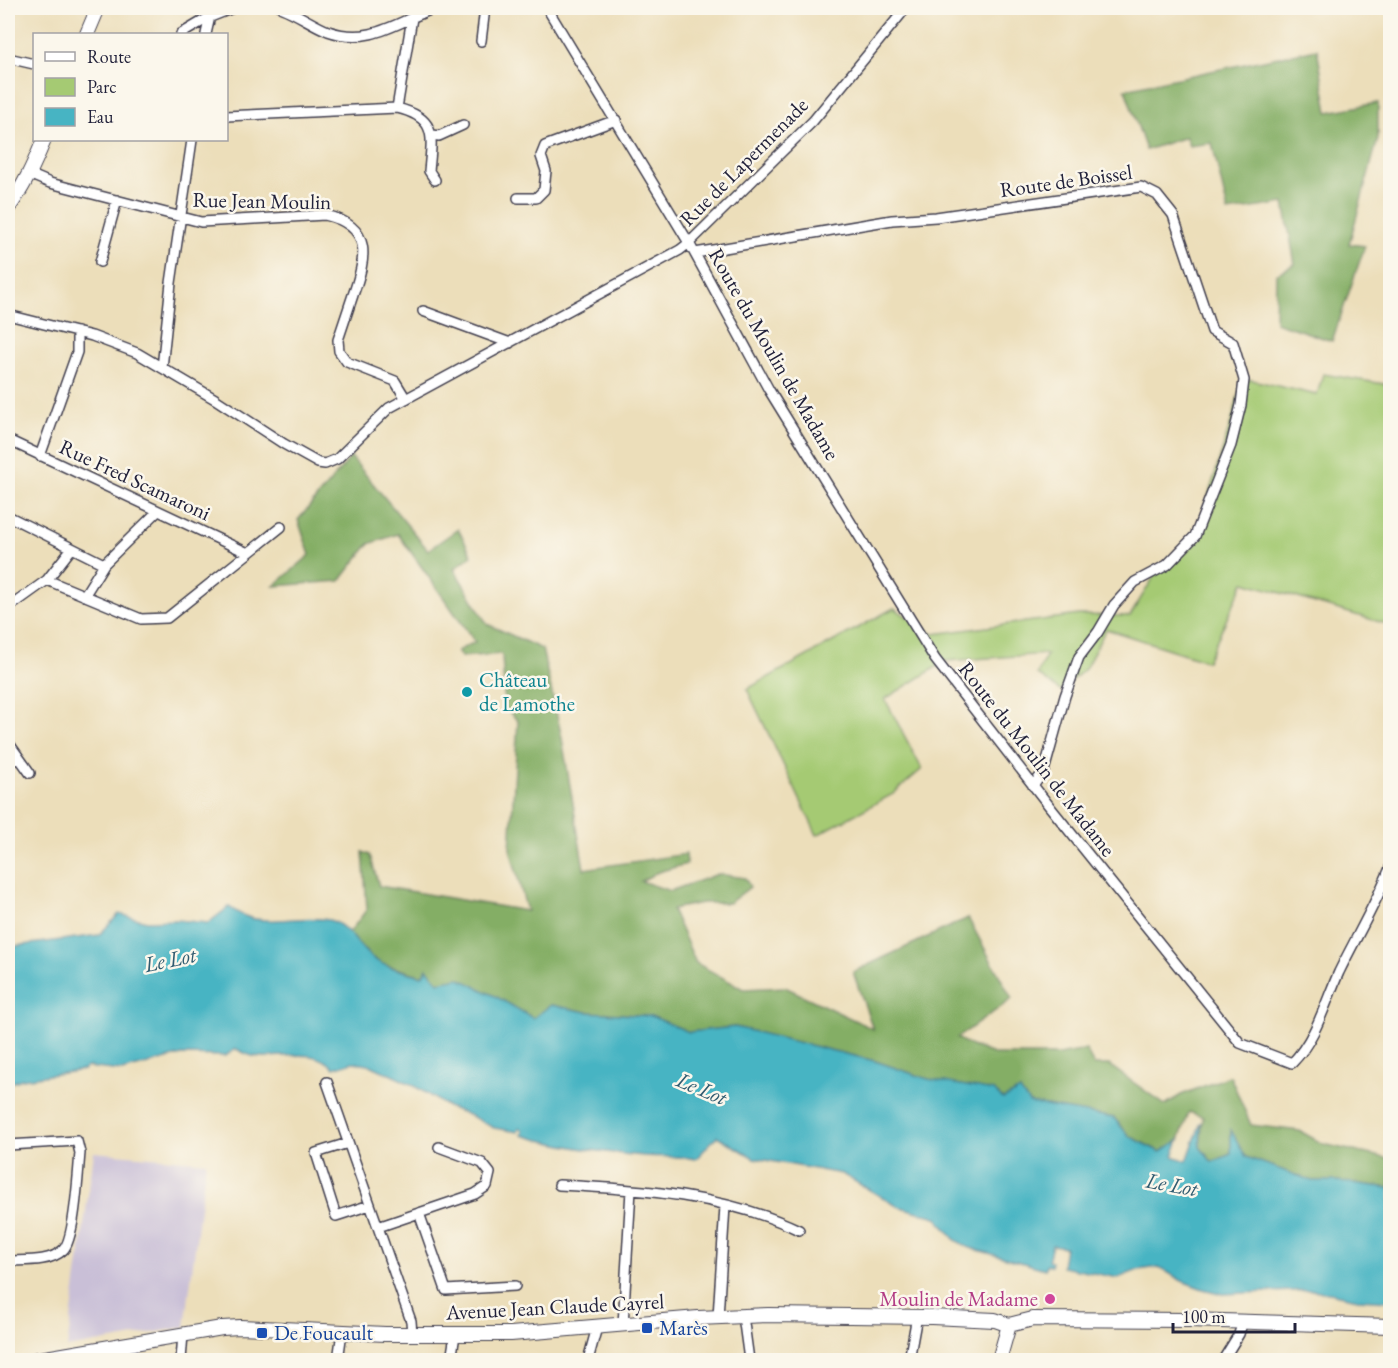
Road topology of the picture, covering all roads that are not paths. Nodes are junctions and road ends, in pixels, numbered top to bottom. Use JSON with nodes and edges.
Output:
{"nodes":[{"id":1,"x":98,"y":8,"type":"edge"},
{"id":2,"x":212,"y":8,"type":"edge"},
{"id":3,"x":233,"y":8,"type":"edge"},
{"id":4,"x":282,"y":8,"type":"edge"},
{"id":5,"x":433,"y":8,"type":"edge"},
{"id":6,"x":486,"y":8,"type":"edge"},
{"id":7,"x":547,"y":8,"type":"edge"},
{"id":8,"x":906,"y":8,"type":"edge"},
{"id":9,"x":208,"y":18,"type":"junction"},
{"id":10,"x":412,"y":18,"type":"junction"},
{"id":11,"x":87,"y":33,"type":"edge"},
{"id":12,"x":183,"y":33,"type":"edge"},
{"id":13,"x":206,"y":33,"type":"edge"},
{"id":14,"x":481,"y":41,"type":"dead end"},
{"id":15,"x":8,"y":58,"type":"edge"},
{"id":16,"x":33,"y":64,"type":"edge"},
{"id":17,"x":398,"y":108,"type":"junction"},
{"id":18,"x":228,"y":116,"type":"edge"},
{"id":19,"x":616,"y":120,"type":"junction"},
{"id":20,"x":463,"y":125,"type":"dead end"},
{"id":21,"x":433,"y":135,"type":"junction"},
{"id":22,"x":44,"y":141,"type":"edge"},
{"id":23,"x":192,"y":141,"type":"edge"},
{"id":24,"x":29,"y":174,"type":"junction"},
{"id":25,"x":435,"y":180,"type":"dead end"},
{"id":26,"x":518,"y":198,"type":"dead end"},
{"id":27,"x":117,"y":200,"type":"junction"},
{"id":28,"x":8,"y":208,"type":"edge"},
{"id":29,"x":180,"y":218,"type":"junction"},
{"id":30,"x":689,"y":243,"type":"junction"},
{"id":31,"x":695,"y":253,"type":"junction"},
{"id":32,"x":100,"y":262,"type":"dead end"},
{"id":33,"x":423,"y":310,"type":"dead end"},
{"id":34,"x":8,"y":315,"type":"edge"},
{"id":35,"x":77,"y":332,"type":"junction"},
{"id":36,"x":510,"y":343,"type":"junction"},
{"id":37,"x":162,"y":368,"type":"junction"},
{"id":38,"x":406,"y":399,"type":"junction"},
{"id":39,"x":8,"y":441,"type":"edge"},
{"id":40,"x":40,"y":456,"type":"junction"},
{"id":41,"x":158,"y":511,"type":"junction"},
{"id":42,"x":8,"y":516,"type":"edge"},
{"id":43,"x":281,"y":527,"type":"dead end"},
{"id":44,"x":72,"y":548,"type":"junction"},
{"id":45,"x":248,"y":553,"type":"junction"},
{"id":46,"x":104,"y":564,"type":"junction"},
{"id":47,"x":47,"y":580,"type":"junction"},
{"id":48,"x":84,"y":596,"type":"junction"},
{"id":49,"x":8,"y":608,"type":"edge"},
{"id":50,"x":8,"y":742,"type":"edge"},
{"id":51,"x":20,"y":758,"type":"junction"},
{"id":52,"x":8,"y":763,"type":"edge"},
{"id":53,"x":30,"y":772,"type":"dead end"},
{"id":54,"x":1033,"y":786,"type":"junction"},
{"id":55,"x":1390,"y":868,"type":"edge"},
{"id":56,"x":327,"y":1082,"type":"dead end"},
{"id":57,"x":348,"y":1143,"type":"junction"},
{"id":58,"x":8,"y":1145,"type":"edge"},
{"id":59,"x":439,"y":1147,"type":"dead end"},
{"id":60,"x":559,"y":1185,"type":"dead end"},
{"id":61,"x":631,"y":1190,"type":"junction"},
{"id":62,"x":370,"y":1205,"type":"junction"},
{"id":63,"x":725,"y":1206,"type":"junction"},
{"id":64,"x":419,"y":1213,"type":"junction"},
{"id":65,"x":378,"y":1227,"type":"junction"},
{"id":66,"x":799,"y":1230,"type":"dead end"},
{"id":67,"x":8,"y":1261,"type":"edge"},
{"id":68,"x":515,"y":1286,"type":"dead end"},
{"id":69,"x":743,"y":1316,"type":"junction"},
{"id":70,"x":917,"y":1316,"type":"junction"},
{"id":71,"x":718,"y":1317,"type":"junction"},
{"id":72,"x":1243,"y":1321,"type":"junction"},
{"id":73,"x":623,"y":1325,"type":"junction"},
{"id":74,"x":1009,"y":1325,"type":"junction"},
{"id":75,"x":1390,"y":1326,"type":"edge"},
{"id":76,"x":597,"y":1327,"type":"junction"},
{"id":77,"x":342,"y":1332,"type":"junction"},
{"id":78,"x":183,"y":1334,"type":"junction"},
{"id":79,"x":412,"y":1334,"type":"junction"},
{"id":80,"x":455,"y":1335,"type":"junction"},
{"id":81,"x":34,"y":1360,"type":"edge"},
{"id":82,"x":181,"y":1360,"type":"edge"},
{"id":83,"x":338,"y":1360,"type":"edge"},
{"id":84,"x":451,"y":1360,"type":"edge"},
{"id":85,"x":588,"y":1360,"type":"edge"},
{"id":86,"x":749,"y":1360,"type":"edge"},
{"id":87,"x":909,"y":1360,"type":"edge"},
{"id":88,"x":999,"y":1360,"type":"edge"},
{"id":89,"x":1223,"y":1360,"type":"edge"}],
"edges":[{"from":1,"to":11,"type":"main road"},
{"from":2,"to":9,"type":"street"},
{"from":3,"to":9,"type":"street"},
{"from":4,"to":10,"type":"street"},
{"from":5,"to":10,"type":"street"},
{"from":6,"to":14,"type":"street"},
{"from":7,"to":19,"type":"street","name":"Rue de Lapermenade"},
{"from":8,"to":30,"type":"street","name":"Rue de Lapermenade"},
{"from":9,"to":12,"type":"street"},
{"from":9,"to":13,"type":"street"},
{"from":10,"to":17,"type":"street"},
{"from":15,"to":16,"type":"street"},
{"from":17,"to":18,"type":"street"},
{"from":17,"to":21,"type":"street"},
{"from":19,"to":26,"type":"street"},
{"from":19,"to":30,"type":"street","name":"Rue de Lapermenade"},
{"from":20,"to":21,"type":"street"},
{"from":21,"to":25,"type":"street"},
{"from":22,"to":24,"type":"main road"},
{"from":23,"to":29,"type":"street"},
{"from":24,"to":27,"type":"street","name":"Rue Jean Moulin"},
{"from":24,"to":28,"type":"main road"},
{"from":27,"to":29,"type":"street","name":"Rue Jean Moulin"},
{"from":27,"to":32,"type":"street"},
{"from":29,"to":37,"type":"street"},
{"from":29,"to":38,"type":"street","name":"Rue Jean Moulin"},
{"from":30,"to":31,"type":"street","name":"Route du Moulin de Madame"},
{"from":30,"to":36,"type":"street"},
{"from":31,"to":54,"type":"street","name":"Route du Moulin de Madame"},
{"from":31,"to":54,"type":"street","name":"Route de Boissel"},
{"from":33,"to":36,"type":"street"},
{"from":34,"to":35,"type":"street"},
{"from":35,"to":37,"type":"street"},
{"from":35,"to":40,"type":"street"},
{"from":36,"to":38,"type":"street"},
{"from":37,"to":38,"type":"street"},
{"from":39,"to":40,"type":"street","name":"Rue Fred Scamaroni"},
{"from":40,"to":41,"type":"street","name":"Rue Fred Scamaroni"},
{"from":41,"to":45,"type":"street","name":"Rue Fred Scamaroni"},
{"from":41,"to":46,"type":"street"},
{"from":42,"to":44,"type":"street"},
{"from":43,"to":45,"type":"street"},
{"from":44,"to":46,"type":"street"},
{"from":44,"to":47,"type":"street"},
{"from":45,"to":48,"type":"street"},
{"from":46,"to":48,"type":"street"},
{"from":47,"to":48,"type":"street"},
{"from":47,"to":49,"type":"street"},
{"from":50,"to":51,"type":"street"},
{"from":51,"to":52,"type":"street"},
{"from":51,"to":53,"type":"street"},
{"from":54,"to":55,"type":"street","name":"Route du Moulin de Madame"},
{"from":56,"to":57,"type":"street"},
{"from":57,"to":62,"type":"street"},
{"from":57,"to":62,"type":"street"},
{"from":58,"to":67,"type":"street"},
{"from":59,"to":64,"type":"street"},
{"from":60,"to":61,"type":"street"},
{"from":61,"to":63,"type":"street"},
{"from":61,"to":73,"type":"street"},
{"from":62,"to":65,"type":"street"},
{"from":63,"to":66,"type":"street"},
{"from":63,"to":71,"type":"street"},
{"from":64,"to":65,"type":"street"},
{"from":64,"to":68,"type":"street"},
{"from":65,"to":79,"type":"street"},
{"from":69,"to":70,"type":"main road","name":"Avenue Jean Claude Cayrel"},
{"from":69,"to":71,"type":"main road","name":"Avenue Jean Claude Cayrel"},
{"from":69,"to":86,"type":"street"},
{"from":70,"to":74,"type":"main road","name":"Avenue Jean Claude Cayrel"},
{"from":70,"to":87,"type":"street"},
{"from":71,"to":73,"type":"main road","name":"Avenue Jean Claude Cayrel"},
{"from":72,"to":74,"type":"main road"},
{"from":72,"to":75,"type":"main road"},
{"from":72,"to":89,"type":"street"},
{"from":73,"to":76,"type":"main road","name":"Avenue Jean Claude Cayrel"},
{"from":74,"to":88,"type":"main road"},
{"from":76,"to":80,"type":"main road","name":"Avenue Jean Claude Cayrel"},
{"from":76,"to":85,"type":"street"},
{"from":77,"to":78,"type":"main road","name":"Avenue Jean Claude Cayrel"},
{"from":77,"to":79,"type":"main road","name":"Avenue Jean Claude Cayrel"},
{"from":77,"to":83,"type":"street"},
{"from":78,"to":81,"type":"main road","name":"Avenue Jean Claude Cayrel"},
{"from":78,"to":82,"type":"street"},
{"from":79,"to":80,"type":"main road","name":"Avenue Jean Claude Cayrel"},
{"from":80,"to":84,"type":"street"}]}
